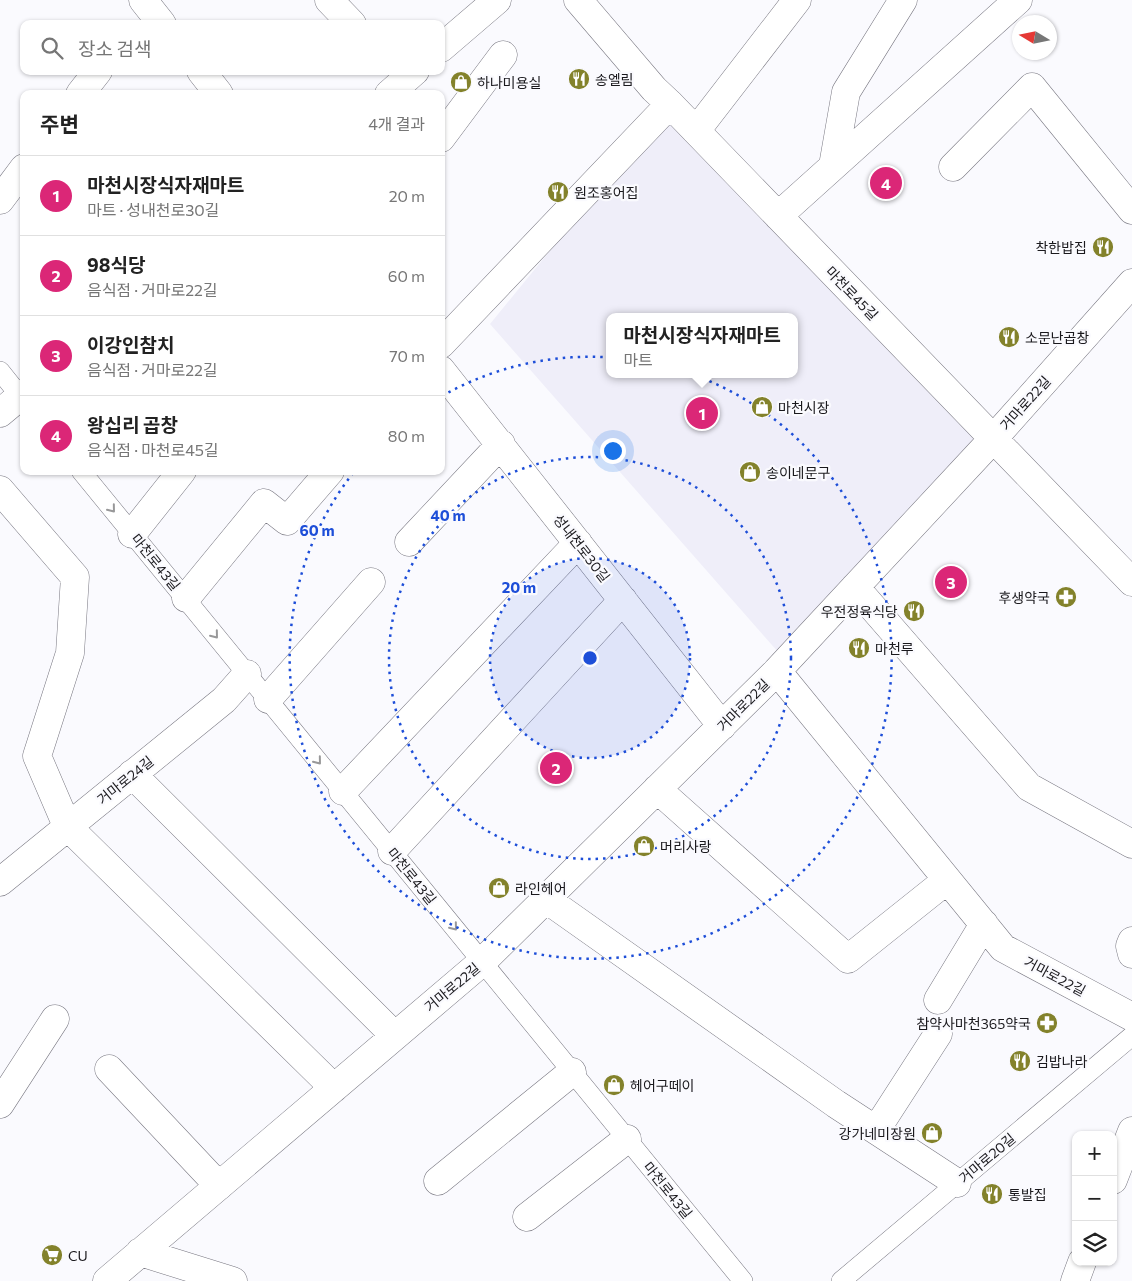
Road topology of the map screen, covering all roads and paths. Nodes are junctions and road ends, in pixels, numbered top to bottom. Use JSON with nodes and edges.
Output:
{"nodes":[{"id":1,"x":329,"y":0,"type":"edge"},
{"id":2,"x":497,"y":0,"type":"edge"},
{"id":3,"x":578,"y":0,"type":"edge"},
{"id":4,"x":797,"y":0,"type":"edge"},
{"id":5,"x":903,"y":0,"type":"edge"},
{"id":6,"x":1018,"y":0,"type":"edge"},
{"id":7,"x":348,"y":20,"type":"edge"},
{"id":8,"x":445,"y":45,"type":"edge"},
{"id":9,"x":503,"y":55,"type":"dead end"},
{"id":10,"x":95,"y":75,"type":"edge"},
{"id":11,"x":204,"y":75,"type":"edge"},
{"id":12,"x":83,"y":90,"type":"edge"},
{"id":13,"x":216,"y":90,"type":"edge"},
{"id":14,"x":670,"y":104,"type":"junction"},
{"id":15,"x":696,"y":132,"type":"junction"},
{"id":16,"x":445,"y":133,"type":"edge"},
{"id":17,"x":833,"y":166,"type":"junction"},
{"id":18,"x":953,"y":166,"type":"dead end"},
{"id":19,"x":20,"y":173,"type":"edge"},
{"id":20,"x":0,"y":200,"type":"edge"},
{"id":21,"x":1132,"y":210,"type":"edge"},
{"id":22,"x":778,"y":216,"type":"junction"},
{"id":23,"x":1132,"y":283,"type":"edge"},
{"id":24,"x":445,"y":340,"type":"edge"},
{"id":25,"x":0,"y":371,"type":"edge"},
{"id":26,"x":445,"y":375,"type":"edge"},
{"id":27,"x":17,"y":401,"type":"edge"},
{"id":28,"x":993,"y":439,"type":"junction"},
{"id":29,"x":501,"y":444,"type":"junction"},
{"id":30,"x":84,"y":475,"type":"edge"},
{"id":31,"x":179,"y":475,"type":"edge"},
{"id":32,"x":327,"y":475,"type":"edge"},
{"id":33,"x":0,"y":490,"type":"edge"},
{"id":34,"x":132,"y":534,"type":"junction"},
{"id":35,"x":409,"y":542,"type":"dead end"},
{"id":36,"x":578,"y":543,"type":"junction"},
{"id":37,"x":371,"y":582,"type":"dead end"},
{"id":38,"x":1132,"y":582,"type":"edge"},
{"id":39,"x":855,"y":587,"type":"junction"},
{"id":40,"x":186,"y":598,"type":"junction"},
{"id":41,"x":623,"y":600,"type":"junction"},
{"id":42,"x":777,"y":671,"type":"junction"},
{"id":43,"x":247,"y":674,"type":"junction"},
{"id":44,"x":268,"y":699,"type":"junction"},
{"id":45,"x":722,"y":726,"type":"junction"},
{"id":46,"x":132,"y":774,"type":"junction"},
{"id":47,"x":657,"y":789,"type":"junction"},
{"id":48,"x":343,"y":791,"type":"junction"},
{"id":49,"x":67,"y":826,"type":"junction"},
{"id":50,"x":1132,"y":844,"type":"edge"},
{"id":51,"x":392,"y":851,"type":"junction"},
{"id":52,"x":947,"y":880,"type":"junction"},
{"id":53,"x":0,"y":882,"type":"edge"},
{"id":54,"x":546,"y":899,"type":"junction"},
{"id":55,"x":984,"y":924,"type":"junction"},
{"id":56,"x":1132,"y":941,"type":"edge"},
{"id":57,"x":1132,"y":954,"type":"edge"},
{"id":58,"x":482,"y":962,"type":"junction"},
{"id":59,"x":938,"y":1000,"type":"dead end"},
{"id":60,"x":1132,"y":1017,"type":"edge"},
{"id":61,"x":55,"y":1019,"type":"dead end"},
{"id":62,"x":938,"y":1034,"type":"dead end"},
{"id":63,"x":395,"y":1036,"type":"junction"},
{"id":64,"x":1132,"y":1036,"type":"edge"},
{"id":65,"x":109,"y":1069,"type":"dead end"},
{"id":66,"x":572,"y":1072,"type":"junction"},
{"id":67,"x":334,"y":1088,"type":"junction"},
{"id":68,"x":0,"y":1104,"type":"edge"},
{"id":69,"x":876,"y":1130,"type":"junction"},
{"id":70,"x":1132,"y":1131,"type":"edge"},
{"id":71,"x":627,"y":1139,"type":"junction"},
{"id":72,"x":1115,"y":1176,"type":"edge"},
{"id":73,"x":438,"y":1181,"type":"dead end"},
{"id":74,"x":957,"y":1183,"type":"junction"},
{"id":75,"x":219,"y":1186,"type":"junction"},
{"id":76,"x":527,"y":1217,"type":"dead end"},
{"id":77,"x":140,"y":1252,"type":"junction"},
{"id":78,"x":1081,"y":1266,"type":"edge"},
{"id":79,"x":106,"y":1281,"type":"edge"},
{"id":80,"x":232,"y":1281,"type":"edge"},
{"id":81,"x":743,"y":1281,"type":"edge"},
{"id":82,"x":841,"y":1281,"type":"edge"},
{"id":83,"x":1075,"y":1281,"type":"edge"}],
"edges":[{"from":1,"to":7,"type":"street"},
{"from":2,"to":8,"type":"street"},
{"from":3,"to":14,"type":"street","name":"마천로45길"},
{"from":4,"to":15,"type":"street"},
{"from":5,"to":17,"type":"street"},
{"from":6,"to":17,"type":"street"},
{"from":9,"to":16,"type":"street"},
{"from":10,"to":12,"type":"street"},
{"from":11,"to":13,"type":"street"},
{"from":14,"to":15,"type":"street","name":"마천로45길"},
{"from":14,"to":24,"type":"street"},
{"from":15,"to":22,"type":"street","name":"마천로45길"},
{"from":17,"to":22,"type":"street"},
{"from":18,"to":21,"type":"street"},
{"from":19,"to":20,"type":"street"},
{"from":22,"to":28,"type":"street","name":"마천로45길"},
{"from":23,"to":28,"type":"street","name":"거마로22길"},
{"from":25,"to":27,"type":"lane"},
{"from":26,"to":29,"type":"street","name":"성내천로30길"},
{"from":28,"to":38,"type":"street","name":"마천로45길"},
{"from":28,"to":39,"type":"street","name":"거마로22길"},
{"from":29,"to":35,"type":"street"},
{"from":29,"to":36,"type":"street","name":"성내천로30길"},
{"from":30,"to":34,"type":"lane","name":"마천로43길","one_way":true},
{"from":31,"to":34,"type":"street"},
{"from":32,"to":40,"type":"street"},
{"from":33,"to":49,"type":"street"},
{"from":34,"to":40,"type":"lane","name":"마천로43길"},
{"from":36,"to":41,"type":"street","name":"성내천로30길"},
{"from":36,"to":48,"type":"street"},
{"from":37,"to":44,"type":"street"},
{"from":39,"to":42,"type":"street","name":"거마로22길"},
{"from":39,"to":50,"type":"street"},
{"from":40,"to":43,"type":"lane","name":"마천로43길","one_way":true},
{"from":41,"to":45,"type":"street","name":"성내천로30길"},
{"from":41,"to":51,"type":"street"},
{"from":42,"to":45,"type":"street","name":"거마로22길"},
{"from":42,"to":52,"type":"street","name":"거마로22길"},
{"from":43,"to":44,"type":"lane","name":"마천로43길"},
{"from":43,"to":46,"type":"street","name":"거마로24길"},
{"from":44,"to":48,"type":"lane","name":"마천로43길","one_way":true},
{"from":45,"to":47,"type":"street","name":"거마로22길"},
{"from":46,"to":49,"type":"street","name":"거마로24길"},
{"from":46,"to":63,"type":"street"},
{"from":47,"to":52,"type":"street"},
{"from":47,"to":54,"type":"street","name":"거마로22길"},
{"from":48,"to":51,"type":"lane","name":"마천로43길"},
{"from":49,"to":53,"type":"street","name":"거마로24길"},
{"from":49,"to":67,"type":"street"},
{"from":51,"to":58,"type":"lane","name":"마천로43길","one_way":true},
{"from":52,"to":55,"type":"street","name":"거마로22길"},
{"from":54,"to":58,"type":"street","name":"거마로22길"},
{"from":54,"to":69,"type":"street"},
{"from":55,"to":59,"type":"street"},
{"from":55,"to":60,"type":"street","name":"거마로22길"},
{"from":56,"to":57,"type":"street"},
{"from":58,"to":63,"type":"street","name":"거마로22길"},
{"from":58,"to":66,"type":"lane","name":"마천로43길"},
{"from":61,"to":68,"type":"street"},
{"from":62,"to":69,"type":"street"},
{"from":63,"to":67,"type":"street","name":"거마로22길"},
{"from":64,"to":74,"type":"lane","name":"거마로20길"},
{"from":65,"to":75,"type":"street"},
{"from":66,"to":71,"type":"lane","name":"마천로43길"},
{"from":66,"to":73,"type":"street"},
{"from":67,"to":75,"type":"street","name":"거마로22길"},
{"from":69,"to":74,"type":"street"},
{"from":70,"to":72,"type":"street"},
{"from":71,"to":76,"type":"street"},
{"from":71,"to":81,"type":"lane","name":"마천로43길"},
{"from":74,"to":82,"type":"lane","name":"거마로20길"},
{"from":75,"to":77,"type":"street","name":"거마로22길"},
{"from":77,"to":79,"type":"street","name":"거마로22길"},
{"from":77,"to":80,"type":"street"},
{"from":78,"to":83,"type":"street"}]}
